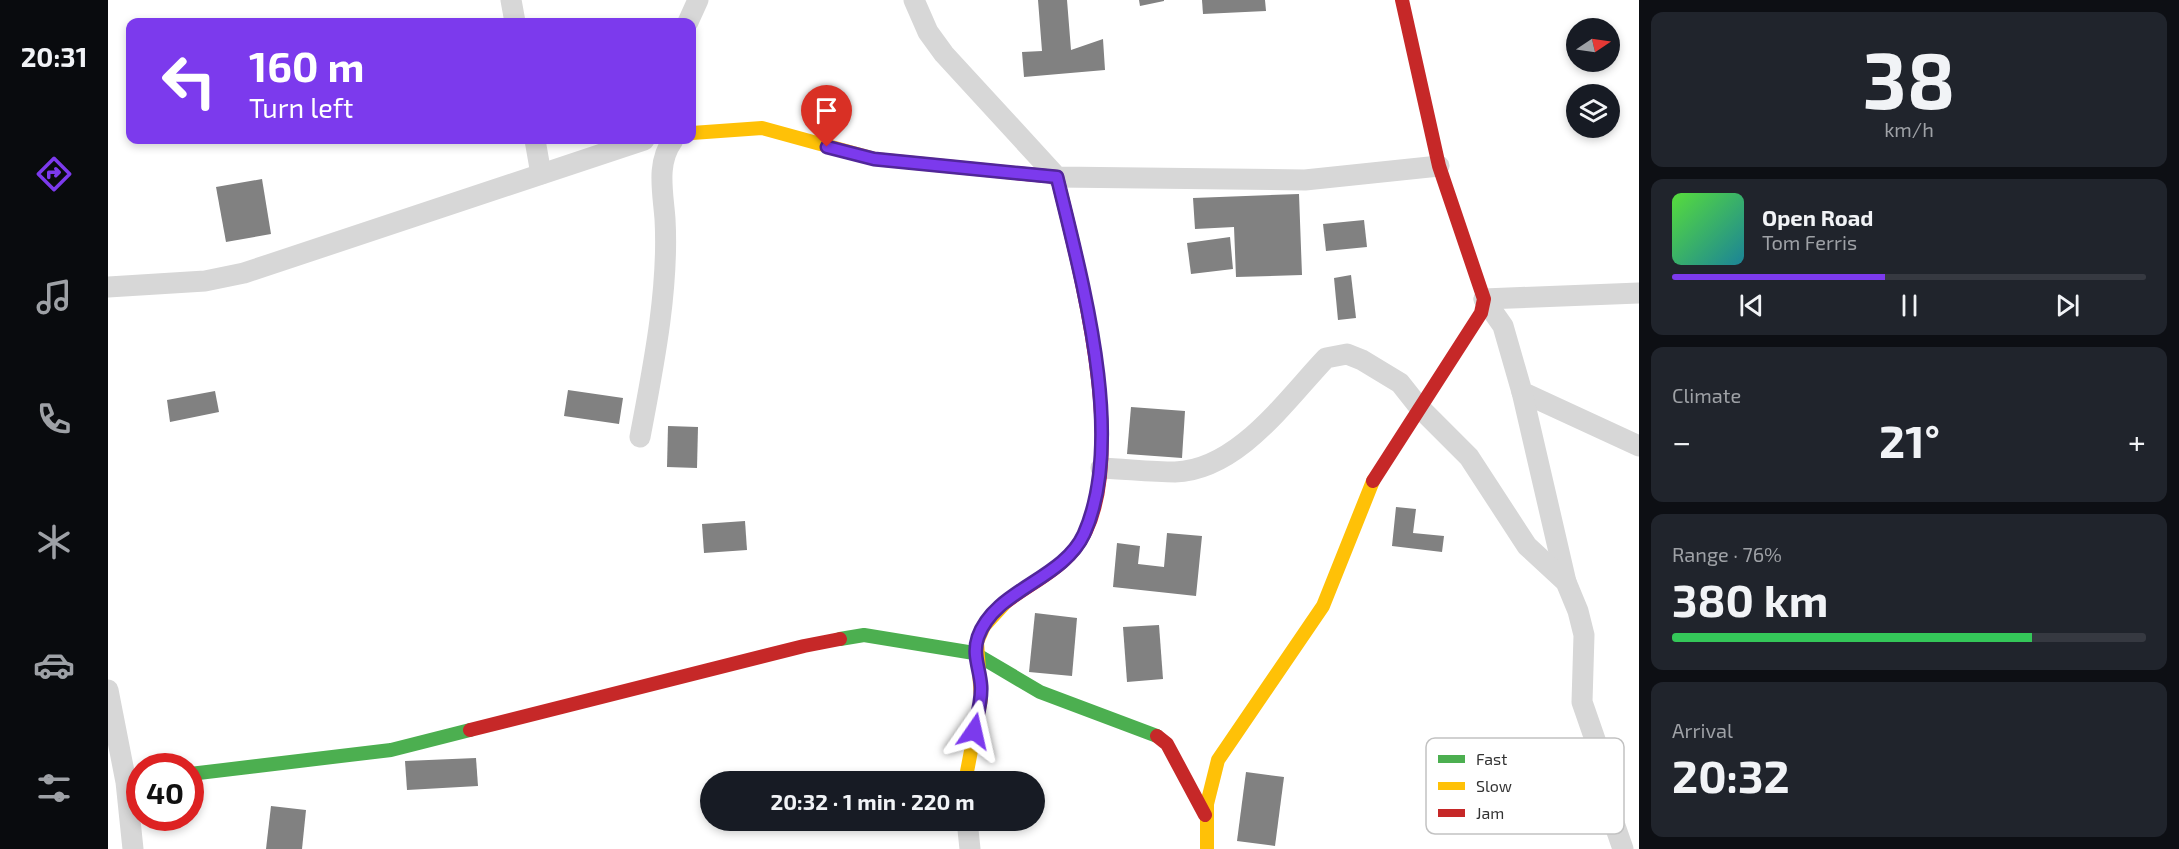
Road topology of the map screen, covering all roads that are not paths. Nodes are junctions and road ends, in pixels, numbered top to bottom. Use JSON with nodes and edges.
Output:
{"nodes":[{"id":1,"x":511,"y":0,"type":"edge"},
{"id":2,"x":698,"y":0,"type":"edge"},
{"id":3,"x":914,"y":0,"type":"edge"},
{"id":4,"x":1402,"y":0,"type":"edge"},
{"id":5,"x":514,"y":18,"type":"edge"},
{"id":6,"x":690,"y":18,"type":"edge"},
{"id":7,"x":696,"y":133,"type":"edge"},
{"id":8,"x":536,"y":144,"type":"edge"},
{"id":9,"x":632,"y":144,"type":"edge"},
{"id":10,"x":670,"y":144,"type":"edge"},
{"id":11,"x":1439,"y":166,"type":"junction"},
{"id":12,"x":541,"y":174,"type":"junction"},
{"id":13,"x":1057,"y":177,"type":"junction"},
{"id":14,"x":108,"y":287,"type":"edge"},
{"id":15,"x":1639,"y":293,"type":"edge"},
{"id":16,"x":1484,"y":299,"type":"junction"},
{"id":17,"x":1522,"y":392,"type":"junction"},
{"id":18,"x":1419,"y":407,"type":"junction"},
{"id":19,"x":640,"y":437,"type":"dead end"},
{"id":20,"x":1639,"y":446,"type":"edge"},
{"id":21,"x":1101,"y":468,"type":"junction"},
{"id":22,"x":1566,"y":582,"type":"junction"},
{"id":23,"x":974,"y":653,"type":"junction"},
{"id":24,"x":108,"y":690,"type":"edge"},
{"id":25,"x":1594,"y":738,"type":"edge"},
{"id":26,"x":967,"y":771,"type":"edge"},
{"id":27,"x":204,"y":772,"type":"edge"},
{"id":28,"x":125,"y":780,"type":"edge"},
{"id":29,"x":1205,"y":815,"type":"junction"},
{"id":30,"x":968,"y":831,"type":"edge"},
{"id":31,"x":1618,"y":834,"type":"edge"},
{"id":32,"x":133,"y":849,"type":"edge"},
{"id":33,"x":970,"y":849,"type":"edge"},
{"id":34,"x":1207,"y":849,"type":"edge"},
{"id":35,"x":1623,"y":849,"type":"edge"}],
"edges":[{"from":1,"to":5,"type":"street"},
{"from":2,"to":6,"type":"street"},
{"from":3,"to":13,"type":"street"},
{"from":4,"to":11,"type":"street"},
{"from":7,"to":13,"type":"street"},
{"from":8,"to":12,"type":"street"},
{"from":9,"to":12,"type":"street"},
{"from":10,"to":19,"type":"street"},
{"from":11,"to":13,"type":"street"},
{"from":11,"to":16,"type":"street"},
{"from":12,"to":14,"type":"street"},
{"from":13,"to":21,"type":"street"},
{"from":15,"to":16,"type":"street"},
{"from":16,"to":17,"type":"street"},
{"from":16,"to":18,"type":"street"},
{"from":17,"to":20,"type":"street"},
{"from":17,"to":22,"type":"street"},
{"from":18,"to":21,"type":"street"},
{"from":18,"to":22,"type":"street"},
{"from":18,"to":29,"type":"street"},
{"from":21,"to":23,"type":"street"},
{"from":22,"to":25,"type":"street"},
{"from":23,"to":26,"type":"street"},
{"from":23,"to":27,"type":"street"},
{"from":23,"to":29,"type":"street"},
{"from":24,"to":28,"type":"street"},
{"from":28,"to":32,"type":"street"},
{"from":29,"to":34,"type":"street"},
{"from":30,"to":33,"type":"street"},
{"from":31,"to":35,"type":"street"}]}
